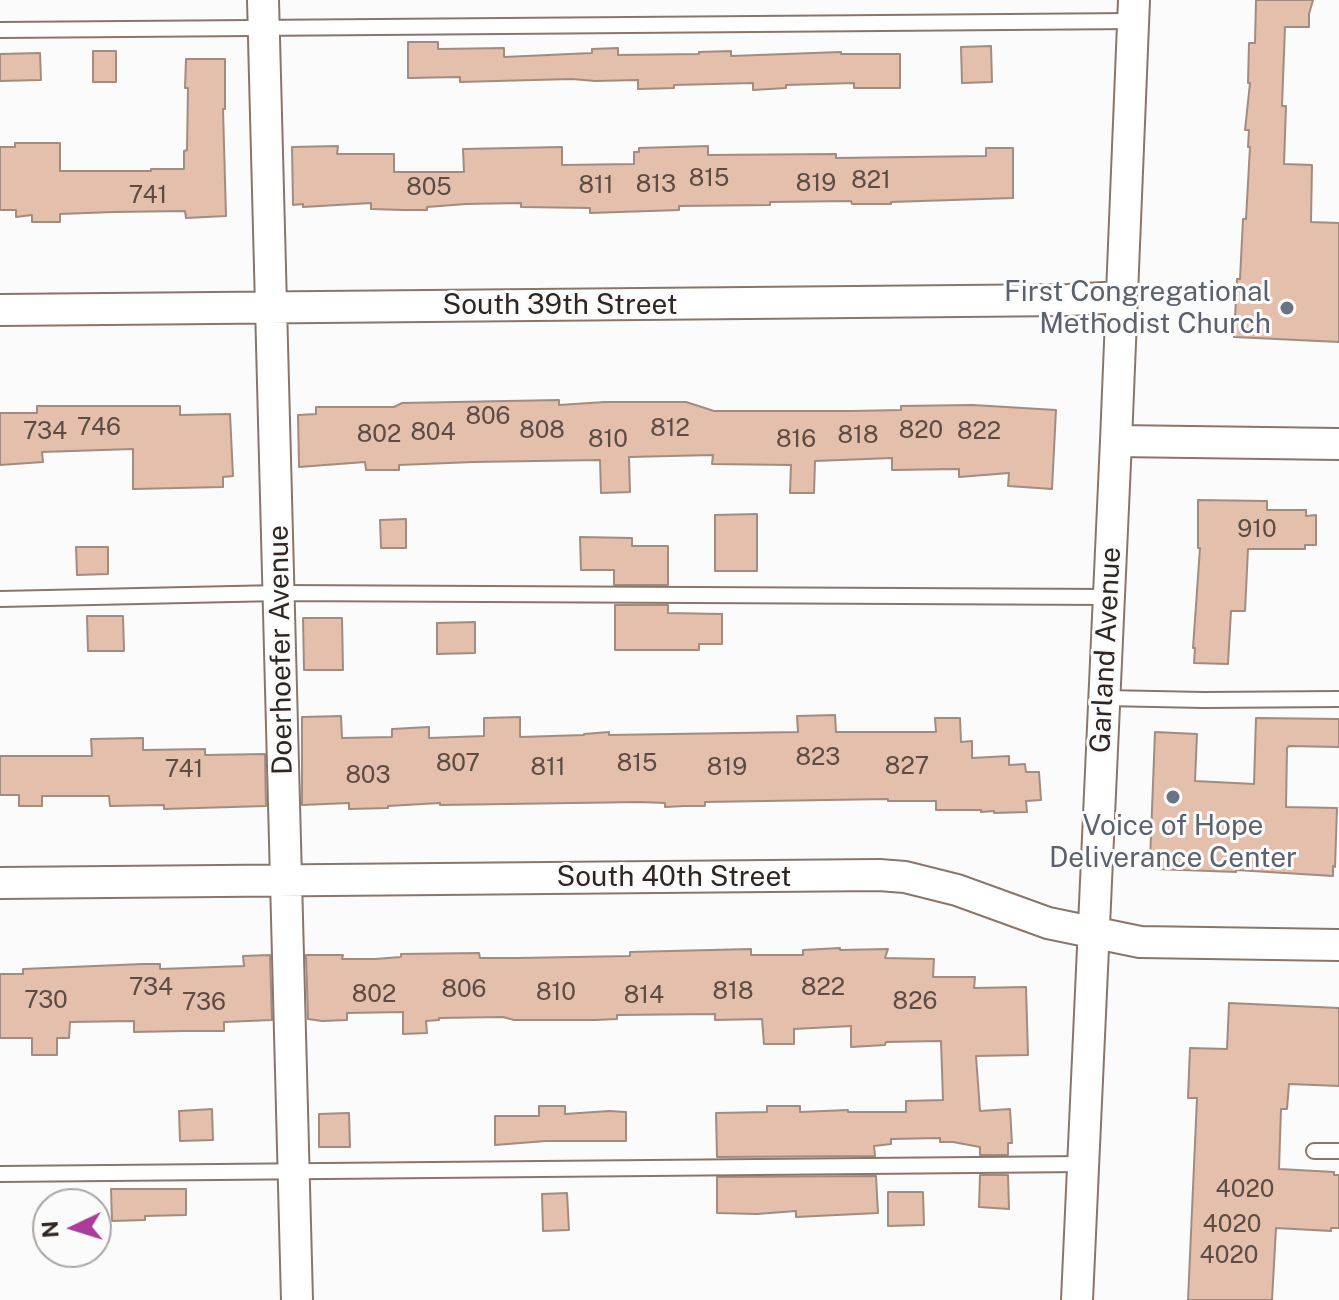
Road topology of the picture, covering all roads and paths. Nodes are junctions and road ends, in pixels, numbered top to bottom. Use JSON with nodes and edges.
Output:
{"nodes":[{"id":1,"x":1133,"y":11,"type":"edge"},
{"id":2,"x":264,"y":15,"type":"edge"},
{"id":3,"x":0,"y":30,"type":"edge"},
{"id":4,"x":1121,"y":297,"type":"junction"},
{"id":5,"x":272,"y":307,"type":"junction"},
{"id":6,"x":0,"y":310,"type":"edge"},
{"id":7,"x":1116,"y":441,"type":"junction"},
{"id":8,"x":1339,"y":444,"type":"edge"},
{"id":9,"x":279,"y":593,"type":"junction"},
{"id":10,"x":1109,"y":597,"type":"junction"},
{"id":11,"x":0,"y":599,"type":"edge"},
{"id":12,"x":1104,"y":698,"type":"junction"},
{"id":13,"x":1339,"y":699,"type":"edge"},
{"id":14,"x":286,"y":880,"type":"junction"},
{"id":15,"x":0,"y":883,"type":"edge"},
{"id":16,"x":1093,"y":933,"type":"junction"},
{"id":17,"x":1339,"y":945,"type":"edge"},
{"id":18,"x":1314,"y":1151,"type":"dead end"},
{"id":19,"x":1339,"y":1151,"type":"edge"},
{"id":20,"x":1083,"y":1164,"type":"junction"},
{"id":21,"x":294,"y":1173,"type":"junction"},
{"id":22,"x":0,"y":1174,"type":"edge"},
{"id":23,"x":297,"y":1300,"type":"edge"},
{"id":24,"x":1077,"y":1300,"type":"edge"}],
"edges":[{"from":1,"to":2,"type":"lane"},
{"from":1,"to":4,"type":"street","name":"Garland Avenue"},
{"from":2,"to":3,"type":"lane"},
{"from":2,"to":5,"type":"street","name":"Doerhoefer Avenue"},
{"from":4,"to":5,"type":"street","name":"South 39th Street"},
{"from":4,"to":7,"type":"street","name":"Garland Avenue"},
{"from":5,"to":6,"type":"street","name":"South 39th Street"},
{"from":5,"to":9,"type":"street","name":"Doerhoefer Avenue"},
{"from":7,"to":8,"type":"street"},
{"from":7,"to":10,"type":"street","name":"Garland Avenue"},
{"from":9,"to":10,"type":"lane"},
{"from":9,"to":11,"type":"lane"},
{"from":9,"to":14,"type":"street","name":"Doerhoefer Avenue"},
{"from":10,"to":12,"type":"street","name":"Garland Avenue"},
{"from":12,"to":13,"type":"lane"},
{"from":12,"to":16,"type":"street","name":"Garland Avenue"},
{"from":14,"to":15,"type":"street","name":"South 40th Street"},
{"from":14,"to":16,"type":"street","name":"South 40th Street"},
{"from":14,"to":21,"type":"street","name":"Doerhoefer Avenue"},
{"from":16,"to":17,"type":"street","name":"South 40th Street"},
{"from":16,"to":20,"type":"street","name":"Garland Avenue"},
{"from":18,"to":19,"type":"lane"},
{"from":20,"to":21,"type":"lane"},
{"from":20,"to":24,"type":"street","name":"Garland Avenue"},
{"from":21,"to":22,"type":"lane"},
{"from":21,"to":23,"type":"street","name":"Doerhoefer Avenue"}]}
